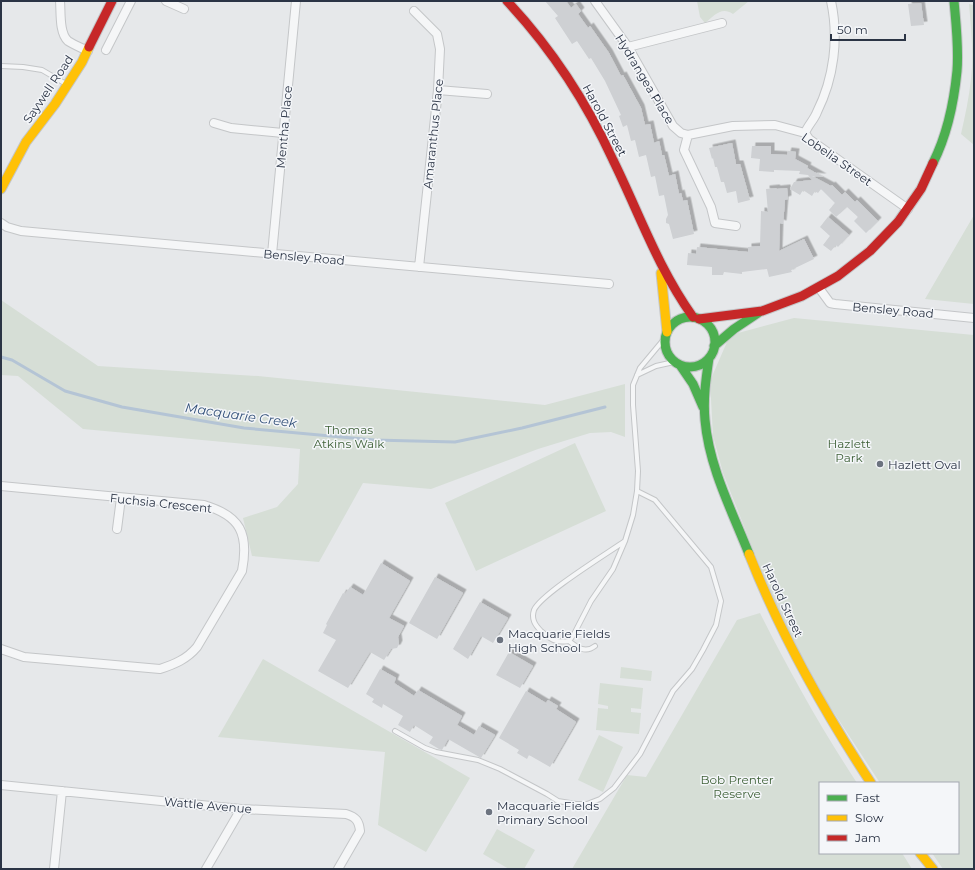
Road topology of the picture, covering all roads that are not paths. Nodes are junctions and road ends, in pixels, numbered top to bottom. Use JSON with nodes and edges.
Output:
{"nodes":[{"id":1,"x":60,"y":1,"type":"edge"},
{"id":2,"x":112,"y":1,"type":"edge"},
{"id":3,"x":131,"y":1,"type":"edge"},
{"id":4,"x":166,"y":1,"type":"edge"},
{"id":5,"x":296,"y":1,"type":"edge"},
{"id":6,"x":507,"y":1,"type":"edge"},
{"id":7,"x":595,"y":1,"type":"edge"},
{"id":8,"x":832,"y":1,"type":"edge"},
{"id":9,"x":954,"y":1,"type":"edge"},
{"id":10,"x":184,"y":8,"type":"dead end"},
{"id":11,"x":414,"y":11,"type":"dead end"},
{"id":12,"x":722,"y":23,"type":"dead end"},
{"id":13,"x":628,"y":47,"type":"junction"},
{"id":14,"x":106,"y":50,"type":"dead end"},
{"id":15,"x":88,"y":51,"type":"junction"},
{"id":16,"x":1,"y":66,"type":"edge"},
{"id":17,"x":67,"y":85,"type":"junction"},
{"id":18,"x":438,"y":90,"type":"junction"},
{"id":19,"x":487,"y":94,"type":"dead end"},
{"id":20,"x":214,"y":123,"type":"dead end"},
{"id":21,"x":283,"y":133,"type":"junction"},
{"id":22,"x":805,"y":133,"type":"junction"},
{"id":23,"x":688,"y":136,"type":"junction"},
{"id":24,"x":1,"y":189,"type":"edge"},
{"id":25,"x":908,"y":209,"type":"junction"},
{"id":26,"x":1,"y":223,"type":"edge"},
{"id":27,"x":736,"y":226,"type":"dead end"},
{"id":28,"x":272,"y":254,"type":"junction"},
{"id":29,"x":659,"y":264,"type":"junction"},
{"id":30,"x":419,"y":267,"type":"junction"},
{"id":31,"x":609,"y":284,"type":"dead end"},
{"id":32,"x":819,"y":288,"type":"junction"},
{"id":33,"x":761,"y":311,"type":"junction"},
{"id":34,"x":696,"y":318,"type":"junction"},
{"id":35,"x":974,"y":318,"type":"edge"},
{"id":36,"x":666,"y":335,"type":"junction"},
{"id":37,"x":714,"y":346,"type":"junction"},
{"id":38,"x":709,"y":358,"type":"junction"},
{"id":39,"x":677,"y":364,"type":"junction"},
{"id":40,"x":637,"y":376,"type":"junction"},
{"id":41,"x":705,"y":414,"type":"junction"},
{"id":42,"x":1,"y":486,"type":"edge"},
{"id":43,"x":637,"y":491,"type":"junction"},
{"id":44,"x":120,"y":498,"type":"junction"},
{"id":45,"x":117,"y":529,"type":"dead end"},
{"id":46,"x":625,"y":541,"type":"junction"},
{"id":47,"x":569,"y":641,"type":"junction"},
{"id":48,"x":595,"y":646,"type":"dead end"},
{"id":49,"x":1,"y":649,"type":"edge"},
{"id":50,"x":395,"y":731,"type":"dead end"},
{"id":51,"x":870,"y":782,"type":"edge"},
{"id":52,"x":1,"y":785,"type":"edge"},
{"id":53,"x":62,"y":791,"type":"junction"},
{"id":54,"x":241,"y":808,"type":"junction"},
{"id":55,"x":921,"y":854,"type":"edge"},
{"id":56,"x":54,"y":869,"type":"edge"},
{"id":57,"x":206,"y":869,"type":"edge"},
{"id":58,"x":338,"y":869,"type":"edge"},
{"id":59,"x":933,"y":869,"type":"edge"}],
"edges":[{"from":1,"to":15,"type":"street"},
{"from":2,"to":15,"type":"main road","name":"Saywell Road"},
{"from":3,"to":14,"type":"street"},
{"from":4,"to":10,"type":"street"},
{"from":5,"to":21,"type":"street","name":"Mentha Place"},
{"from":6,"to":29,"type":"main road","name":"Harold Street"},
{"from":7,"to":13,"type":"street","name":"Hydrangea Place"},
{"from":8,"to":22,"type":"street"},
{"from":9,"to":25,"type":"main road"},
{"from":11,"to":18,"type":"street","name":"Amaranthus Place"},
{"from":12,"to":13,"type":"street"},
{"from":13,"to":23,"type":"street","name":"Hydrangea Place"},
{"from":15,"to":17,"type":"main road","name":"Saywell Road"},
{"from":16,"to":17,"type":"lane"},
{"from":17,"to":24,"type":"main road","name":"Saywell Road"},
{"from":18,"to":19,"type":"street"},
{"from":18,"to":30,"type":"street","name":"Amaranthus Place"},
{"from":20,"to":21,"type":"street"},
{"from":21,"to":28,"type":"street","name":"Mentha Place"},
{"from":22,"to":23,"type":"street","name":"Lobelia Street"},
{"from":22,"to":25,"type":"street","name":"Lobelia Street"},
{"from":23,"to":27,"type":"street"},
{"from":25,"to":32,"type":"main road"},
{"from":26,"to":28,"type":"street","name":"Bensley Road"},
{"from":28,"to":30,"type":"street","name":"Bensley Road"},
{"from":29,"to":34,"type":"main road","name":"Harold Street"},
{"from":29,"to":36,"type":"main road","name":"Harold Street"},
{"from":30,"to":31,"type":"street","name":"Bensley Road"},
{"from":32,"to":33,"type":"main road"},
{"from":32,"to":35,"type":"street","name":"Bensley Road"},
{"from":33,"to":34,"type":"main road"},
{"from":33,"to":37,"type":"main road"},
{"from":34,"to":36,"type":"main road"},
{"from":34,"to":37,"type":"main road"},
{"from":36,"to":39,"type":"main road"},
{"from":36,"to":40,"type":"lane"},
{"from":37,"to":38,"type":"main road"},
{"from":38,"to":39,"type":"main road"},
{"from":38,"to":41,"type":"main road","name":"Harold Street"},
{"from":39,"to":40,"type":"lane"},
{"from":39,"to":41,"type":"main road","name":"Harold Street"},
{"from":40,"to":43,"type":"lane"},
{"from":41,"to":51,"type":"main road","name":"Harold Street"},
{"from":42,"to":44,"type":"street","name":"Fuchsia Crescent"},
{"from":43,"to":46,"type":"lane"},
{"from":43,"to":50,"type":"lane"},
{"from":44,"to":45,"type":"street"},
{"from":44,"to":49,"type":"street","name":"Fuchsia Crescent"},
{"from":46,"to":47,"type":"lane"},
{"from":46,"to":47,"type":"lane"},
{"from":47,"to":48,"type":"lane"},
{"from":52,"to":53,"type":"street","name":"Wattle Avenue"},
{"from":53,"to":54,"type":"street","name":"Wattle Avenue"},
{"from":53,"to":56,"type":"street"},
{"from":54,"to":57,"type":"street"},
{"from":54,"to":58,"type":"street","name":"Wattle Avenue"},
{"from":55,"to":59,"type":"main road"}]}
